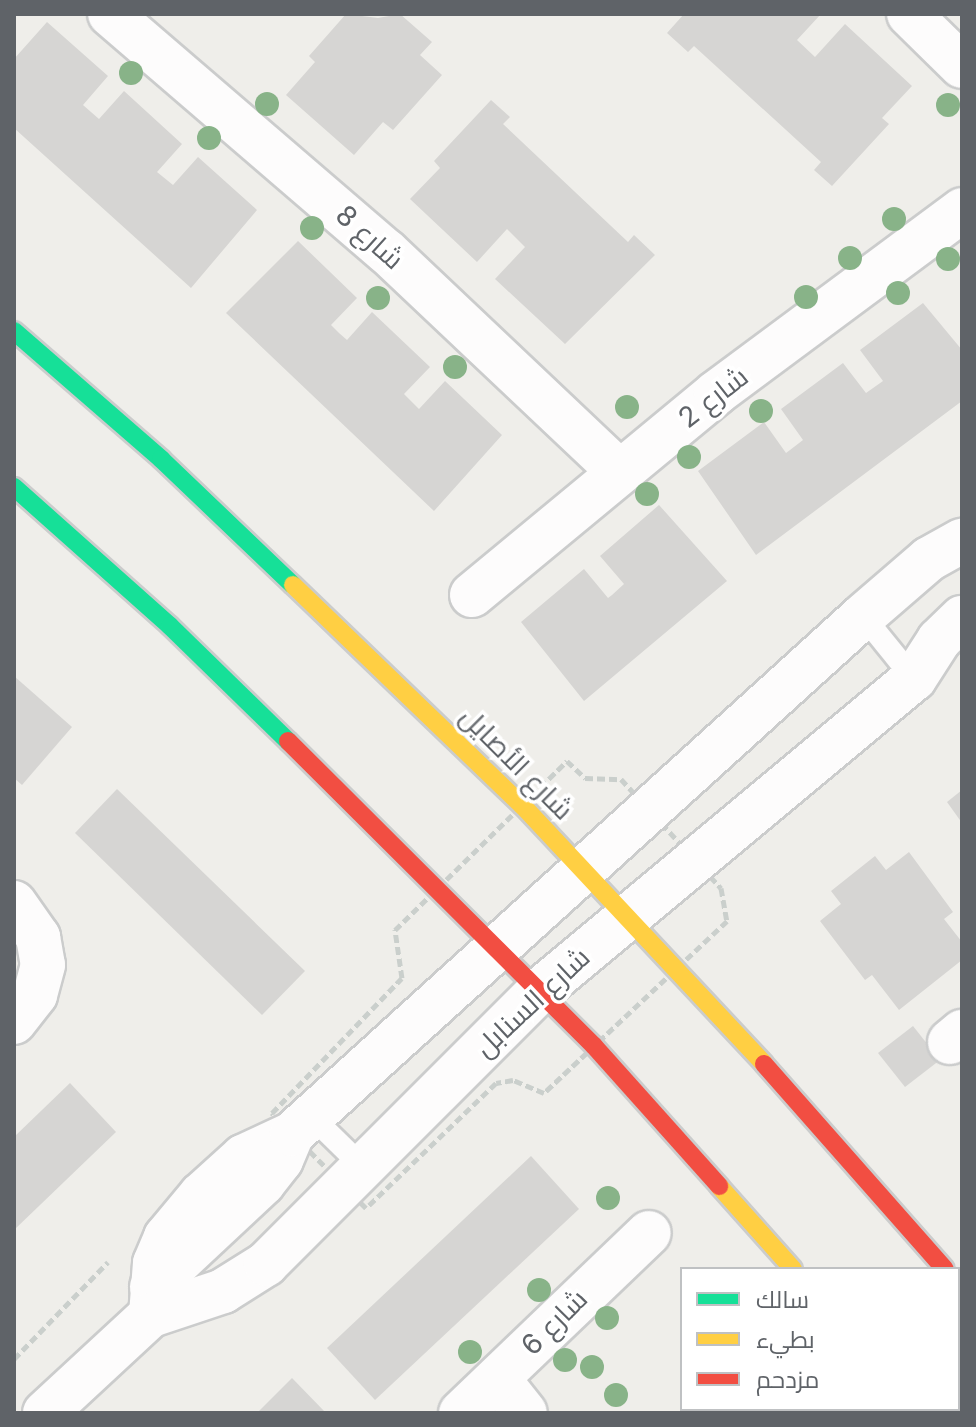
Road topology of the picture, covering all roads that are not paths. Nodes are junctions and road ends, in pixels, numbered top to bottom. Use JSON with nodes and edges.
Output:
{"nodes":[{"id":1,"x":909,"y":14,"type":"edge"},
{"id":2,"x":139,"y":23,"type":"edge"},
{"id":3,"x":962,"y":66,"type":"edge"},
{"id":4,"x":962,"y":210,"type":"edge"},
{"id":5,"x":14,"y":331,"type":"edge"},
{"id":6,"x":619,"y":471,"type":"junction"},
{"id":7,"x":14,"y":487,"type":"edge"},
{"id":8,"x":962,"y":541,"type":"edge"},
{"id":9,"x":472,"y":595,"type":"dead end"},
{"id":10,"x":863,"y":616,"type":"junction"},
{"id":11,"x":962,"y":618,"type":"edge"},
{"id":12,"x":962,"y":658,"type":"edge"},
{"id":13,"x":914,"y":679,"type":"junction"},
{"id":14,"x":582,"y":869,"type":"junction"},
{"id":15,"x":14,"y":903,"type":"edge"},
{"id":16,"x":627,"y":916,"type":"junction"},
{"id":17,"x":495,"y":947,"type":"junction"},
{"id":18,"x":539,"y":991,"type":"junction"},
{"id":19,"x":14,"y":1022,"type":"edge"},
{"id":20,"x":302,"y":1125,"type":"junction"},
{"id":21,"x":362,"y":1166,"type":"junction"},
{"id":22,"x":649,"y":1233,"type":"dead end"},
{"id":23,"x":791,"y":1267,"type":"edge"},
{"id":24,"x":943,"y":1267,"type":"edge"},
{"id":25,"x":151,"y":1301,"type":"junction"},
{"id":26,"x":498,"y":1379,"type":"junction"},
{"id":27,"x":45,"y":1413,"type":"edge"},
{"id":28,"x":461,"y":1413,"type":"edge"},
{"id":29,"x":525,"y":1413,"type":"edge"}],
"edges":[{"from":1,"to":3,"type":"street"},
{"from":2,"to":6,"type":"street","name":"شارع 8"},
{"from":4,"to":6,"type":"street","name":"شارع 2"},
{"from":5,"to":14,"type":"main road","name":"شارع الأصايل"},
{"from":6,"to":9,"type":"street","name":"شارع 2"},
{"from":7,"to":17,"type":"main road"},
{"from":8,"to":10,"type":"street","name":"شارع السنابل"},
{"from":10,"to":13,"type":"lane"},
{"from":10,"to":14,"type":"street","name":"شارع السنابل"},
{"from":11,"to":13,"type":"street","name":"شارع السنابل"},
{"from":12,"to":13,"type":"street","name":"شارع السنابل"},
{"from":13,"to":16,"type":"street","name":"شارع السنابل"},
{"from":14,"to":16,"type":"main road","name":"شارع الأصايل"},
{"from":14,"to":17,"type":"street","name":"شارع السنابل"},
{"from":15,"to":19,"type":"street"},
{"from":16,"to":18,"type":"street","name":"شارع السنابل"},
{"from":16,"to":24,"type":"main road","name":"شارع الأصايل"},
{"from":17,"to":18,"type":"main road"},
{"from":17,"to":20,"type":"street","name":"شارع السنابل"},
{"from":18,"to":21,"type":"street","name":"شارع السنابل"},
{"from":18,"to":23,"type":"main road"},
{"from":20,"to":21,"type":"lane"},
{"from":20,"to":25,"type":"street","name":"شارع السنابل"},
{"from":21,"to":25,"type":"street","name":"شارع السنابل"},
{"from":22,"to":26,"type":"street","name":"شارع 6"},
{"from":25,"to":27,"type":"street","name":"شارع السنابل"},
{"from":26,"to":28,"type":"street","name":"شارع 6"},
{"from":26,"to":29,"type":"street"}]}
